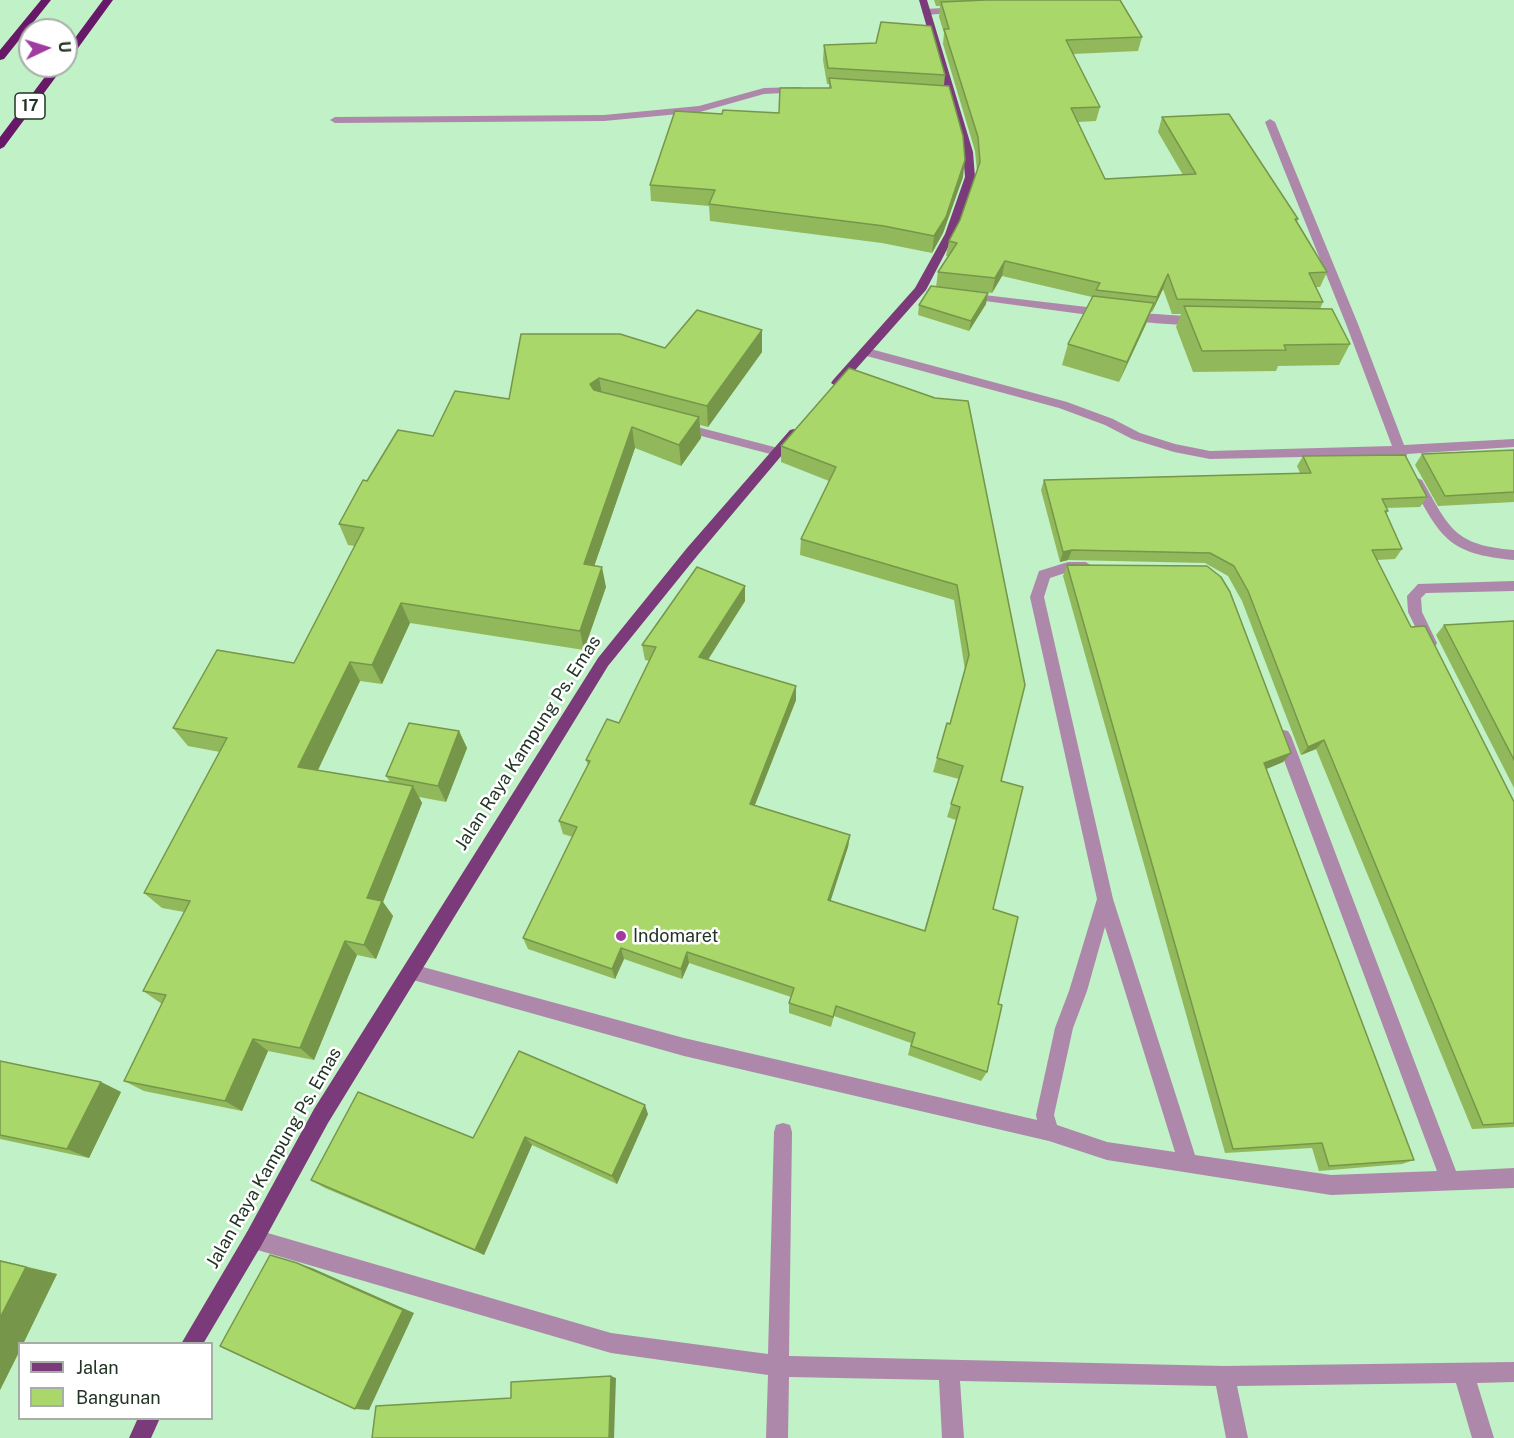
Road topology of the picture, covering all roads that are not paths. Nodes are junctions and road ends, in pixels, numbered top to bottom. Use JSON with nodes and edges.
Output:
{"nodes":[{"id":1,"x":46,"y":0,"type":"edge"},
{"id":2,"x":108,"y":0,"type":"edge"},
{"id":3,"x":924,"y":6,"type":"edge"},
{"id":4,"x":970,"y":9,"type":"edge"},
{"id":5,"x":78,"y":41,"type":"edge"},
{"id":6,"x":0,"y":57,"type":"edge"},
{"id":7,"x":50,"y":78,"type":"edge"},
{"id":8,"x":810,"y":90,"type":"edge"},
{"id":9,"x":335,"y":120,"type":"dead end"},
{"id":10,"x":1270,"y":122,"type":"dead end"},
{"id":11,"x":0,"y":146,"type":"edge"},
{"id":12,"x":952,"y":294,"type":"edge"},
{"id":13,"x":1216,"y":320,"type":"edge"},
{"id":14,"x":867,"y":352,"type":"junction"},
{"id":15,"x":830,"y":391,"type":"edge"},
{"id":16,"x":666,"y":423,"type":"edge"},
{"id":17,"x":801,"y":426,"type":"edge"},
{"id":18,"x":1514,"y":443,"type":"edge"},
{"id":19,"x":1399,"y":450,"type":"junction"},
{"id":20,"x":778,"y":452,"type":"junction"},
{"id":21,"x":1514,"y":555,"type":"edge"},
{"id":22,"x":1103,"y":567,"type":"edge"},
{"id":23,"x":1514,"y":586,"type":"edge"},
{"id":24,"x":1435,"y":652,"type":"edge"},
{"id":25,"x":1279,"y":726,"type":"edge"},
{"id":26,"x":1105,"y":899,"type":"junction"},
{"id":27,"x":412,"y":972,"type":"junction"},
{"id":28,"x":783,"y":1132,"type":"dead end"},
{"id":29,"x":1050,"y":1132,"type":"junction"},
{"id":30,"x":1188,"y":1163,"type":"junction"},
{"id":31,"x":1514,"y":1178,"type":"edge"},
{"id":32,"x":1450,"y":1180,"type":"junction"},
{"id":33,"x":254,"y":1239,"type":"junction"},
{"id":34,"x":192,"y":1342,"type":"edge"},
{"id":35,"x":778,"y":1366,"type":"junction"},
{"id":36,"x":949,"y":1370,"type":"junction"},
{"id":37,"x":1514,"y":1371,"type":"edge"},
{"id":38,"x":1463,"y":1373,"type":"junction"},
{"id":39,"x":1224,"y":1377,"type":"junction"},
{"id":40,"x":149,"y":1420,"type":"edge"},
{"id":41,"x":140,"y":1438,"type":"edge"},
{"id":42,"x":777,"y":1438,"type":"edge"},
{"id":43,"x":953,"y":1438,"type":"edge"},
{"id":44,"x":1237,"y":1438,"type":"edge"},
{"id":45,"x":1483,"y":1438,"type":"edge"}],
"edges":[{"from":1,"to":6,"type":"highway"},
{"from":2,"to":5,"type":"highway"},
{"from":3,"to":4,"type":"street"},
{"from":3,"to":14,"type":"main road"},
{"from":7,"to":11,"type":"highway","number":"17"},
{"from":8,"to":9,"type":"street"},
{"from":10,"to":19,"type":"street"},
{"from":12,"to":13,"type":"street"},
{"from":14,"to":15,"type":"main road"},
{"from":14,"to":19,"type":"street"},
{"from":16,"to":20,"type":"street"},
{"from":17,"to":20,"type":"main road","name":"Jalan Raya Kampung Ps. Emas"},
{"from":18,"to":19,"type":"street"},
{"from":19,"to":21,"type":"street"},
{"from":20,"to":27,"type":"main road","name":"Jalan Raya Kampung Ps. Emas"},
{"from":22,"to":26,"type":"street"},
{"from":23,"to":24,"type":"street"},
{"from":25,"to":32,"type":"street"},
{"from":26,"to":29,"type":"street"},
{"from":26,"to":30,"type":"street"},
{"from":27,"to":29,"type":"street"},
{"from":27,"to":33,"type":"main road","name":"Jalan Raya Kampung Ps. Emas"},
{"from":28,"to":35,"type":"street"},
{"from":29,"to":30,"type":"street"},
{"from":30,"to":32,"type":"street"},
{"from":31,"to":32,"type":"street"},
{"from":33,"to":34,"type":"main road","name":"Jalan Raya Kampung Ps. Emas"},
{"from":33,"to":35,"type":"street"},
{"from":35,"to":36,"type":"street"},
{"from":35,"to":42,"type":"street"},
{"from":36,"to":39,"type":"street"},
{"from":36,"to":43,"type":"street"},
{"from":37,"to":38,"type":"street"},
{"from":38,"to":39,"type":"street"},
{"from":38,"to":45,"type":"street"},
{"from":39,"to":44,"type":"street"},
{"from":40,"to":41,"type":"main road"}]}
